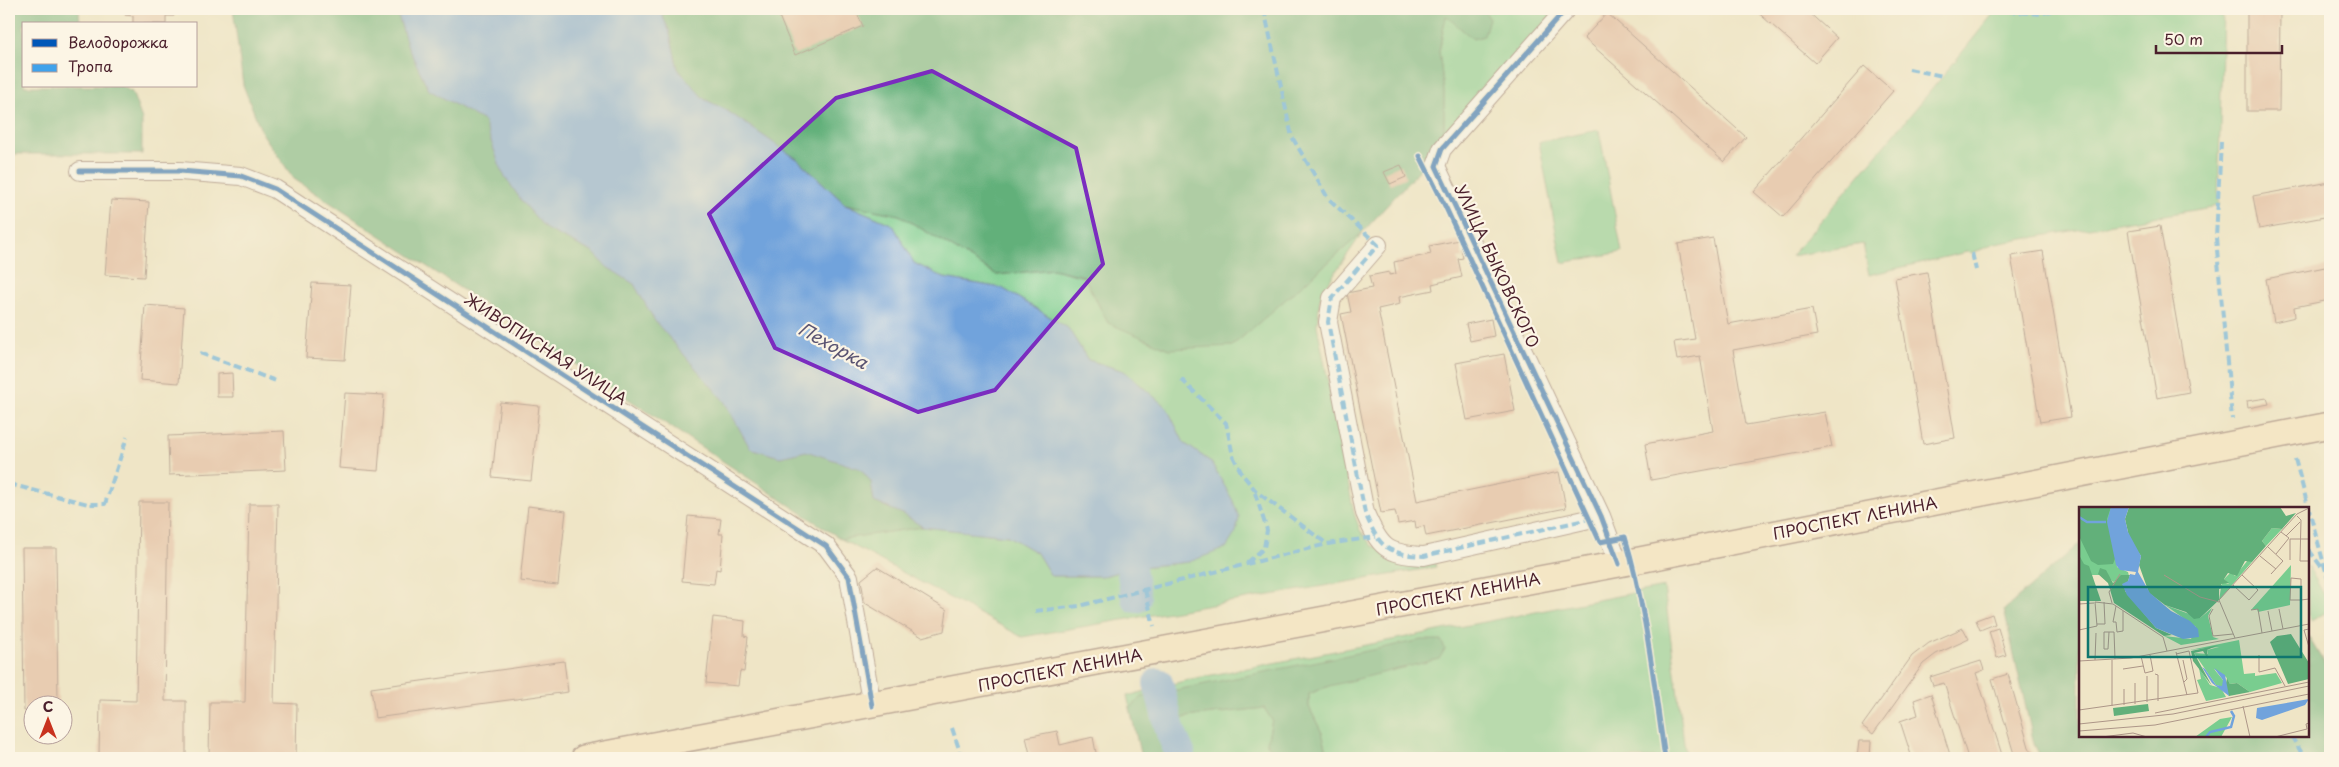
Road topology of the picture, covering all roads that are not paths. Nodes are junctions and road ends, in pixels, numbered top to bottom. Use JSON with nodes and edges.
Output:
{"nodes":[{"id":1,"x":1566,"y":9,"type":"edge"},
{"id":2,"x":80,"y":171,"type":"dead end"},
{"id":3,"x":1378,"y":245,"type":"dead end"},
{"id":4,"x":2330,"y":425,"type":"edge"},
{"id":5,"x":1589,"y":519,"type":"dead end"},
{"id":6,"x":1619,"y":564,"type":"junction"},
{"id":7,"x":872,"y":706,"type":"junction"},
{"id":8,"x":584,"y":758,"type":"edge"}],
"edges":[{"from":1,"to":6,"type":"street","name":"УЛИЦА БЫКОВСКОГО"},
{"from":2,"to":7,"type":"street","name":"ЖИВОПИСНАЯ УЛИЦА"},
{"from":3,"to":5,"type":"street"},
{"from":4,"to":6,"type":"main road","name":"ПРОСПЕКТ ЛЕНИНА"},
{"from":6,"to":7,"type":"main road","name":"ПРОСПЕКТ ЛЕНИНА"},
{"from":7,"to":8,"type":"main road","name":"ПРОСПЕКТ ЛЕНИНА"}]}
